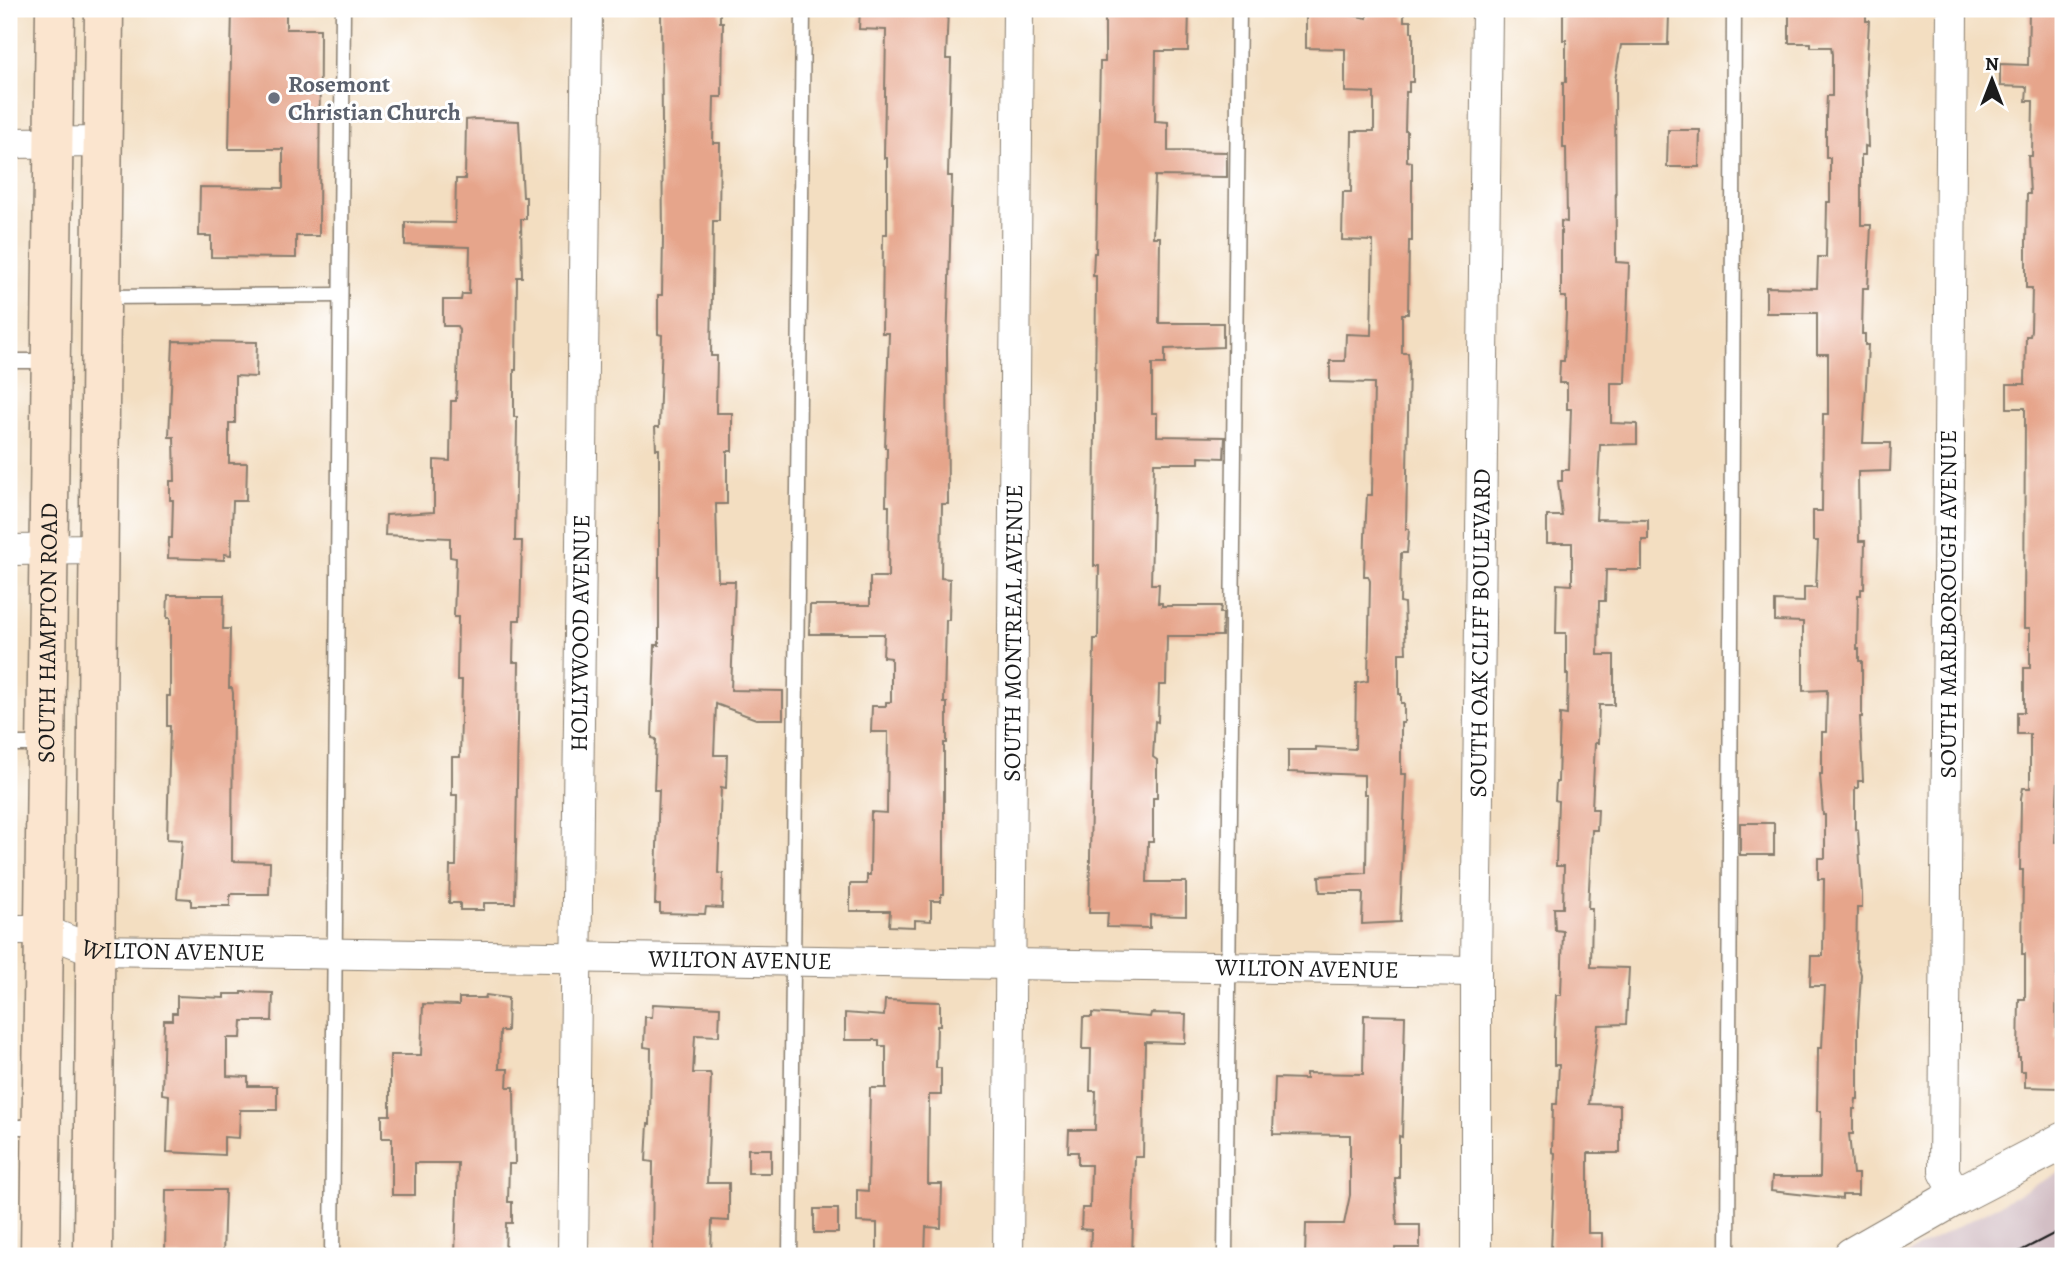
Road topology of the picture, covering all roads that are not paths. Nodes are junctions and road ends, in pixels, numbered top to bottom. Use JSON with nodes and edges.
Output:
{"nodes":[{"id":1,"x":55,"y":9,"type":"edge"},
{"id":2,"x":104,"y":9,"type":"edge"},
{"id":3,"x":343,"y":9,"type":"edge"},
{"id":4,"x":587,"y":9,"type":"edge"},
{"id":5,"x":803,"y":9,"type":"edge"},
{"id":6,"x":1018,"y":9,"type":"edge"},
{"id":7,"x":1239,"y":9,"type":"edge"},
{"id":8,"x":1488,"y":9,"type":"edge"},
{"id":9,"x":1734,"y":9,"type":"edge"},
{"id":10,"x":1952,"y":9,"type":"edge"},
{"id":11,"x":103,"y":142,"type":"junction"},
{"id":12,"x":53,"y":143,"type":"junction"},
{"id":13,"x":9,"y":144,"type":"edge"},
{"id":14,"x":340,"y":295,"type":"junction"},
{"id":15,"x":102,"y":298,"type":"junction"},
{"id":16,"x":9,"y":361,"type":"edge"},
{"id":17,"x":51,"y":361,"type":"junction"},
{"id":18,"x":100,"y":549,"type":"junction"},
{"id":19,"x":9,"y":550,"type":"edge"},
{"id":20,"x":50,"y":550,"type":"junction"},
{"id":21,"x":27,"y":744,"type":"edge"},
{"id":22,"x":26,"y":930,"type":"edge"},
{"id":23,"x":93,"y":950,"type":"junction"},
{"id":24,"x":335,"y":954,"type":"junction"},
{"id":25,"x":576,"y":958,"type":"junction"},
{"id":26,"x":793,"y":960,"type":"junction"},
{"id":27,"x":1012,"y":964,"type":"junction"},
{"id":28,"x":1228,"y":969,"type":"junction"},
{"id":29,"x":1476,"y":971,"type":"junction"},
{"id":30,"x":25,"y":1127,"type":"edge"},
{"id":31,"x":2063,"y":1141,"type":"edge"},
{"id":32,"x":1957,"y":1196,"type":"junction"},
{"id":33,"x":40,"y":1256,"type":"edge"},
{"id":34,"x":93,"y":1256,"type":"edge"},
{"id":35,"x":332,"y":1256,"type":"edge"},
{"id":36,"x":573,"y":1256,"type":"edge"},
{"id":37,"x":790,"y":1256,"type":"edge"},
{"id":38,"x":1008,"y":1256,"type":"edge"},
{"id":39,"x":1225,"y":1256,"type":"edge"},
{"id":40,"x":1476,"y":1256,"type":"edge"},
{"id":41,"x":1728,"y":1256,"type":"edge"},
{"id":42,"x":1852,"y":1256,"type":"edge"}],
"edges":[{"from":1,"to":12,"type":"main road","name":"SOUTH HAMPTON ROAD"},
{"from":2,"to":11,"type":"main road","name":"SOUTH HAMPTON ROAD"},
{"from":3,"to":14,"type":"lane"},
{"from":4,"to":25,"type":"street","name":"HOLLYWOOD AVENUE"},
{"from":5,"to":26,"type":"lane"},
{"from":6,"to":27,"type":"street","name":"SOUTH MONTREAL AVENUE"},
{"from":7,"to":28,"type":"lane"},
{"from":8,"to":29,"type":"street","name":"SOUTH OAK CLIFF BOULEVARD"},
{"from":9,"to":41,"type":"lane"},
{"from":10,"to":32,"type":"street","name":"SOUTH MARLBOROUGH AVENUE"},
{"from":11,"to":12,"type":"street"},
{"from":11,"to":15,"type":"main road","name":"SOUTH HAMPTON ROAD"},
{"from":12,"to":13,"type":"street"},
{"from":12,"to":17,"type":"main road","name":"SOUTH HAMPTON ROAD"},
{"from":14,"to":15,"type":"lane"},
{"from":14,"to":24,"type":"lane"},
{"from":15,"to":18,"type":"main road","name":"SOUTH HAMPTON ROAD"},
{"from":16,"to":17,"type":"lane"},
{"from":17,"to":20,"type":"main road","name":"SOUTH HAMPTON ROAD"},
{"from":18,"to":20,"type":"street"},
{"from":18,"to":23,"type":"main road","name":"SOUTH HAMPTON ROAD"},
{"from":19,"to":20,"type":"street"},
{"from":20,"to":21,"type":"main road","name":"SOUTH HAMPTON ROAD"},
{"from":21,"to":22,"type":"main road","name":"SOUTH HAMPTON ROAD"},
{"from":22,"to":23,"type":"street","name":"WILTON AVENUE"},
{"from":22,"to":30,"type":"main road","name":"SOUTH HAMPTON ROAD"},
{"from":23,"to":24,"type":"street","name":"WILTON AVENUE"},
{"from":23,"to":34,"type":"main road","name":"SOUTH HAMPTON ROAD"},
{"from":24,"to":25,"type":"street","name":"WILTON AVENUE"},
{"from":24,"to":35,"type":"lane"},
{"from":25,"to":26,"type":"street","name":"WILTON AVENUE"},
{"from":25,"to":36,"type":"street","name":"HOLLYWOOD AVENUE"},
{"from":26,"to":27,"type":"street","name":"WILTON AVENUE"},
{"from":26,"to":37,"type":"lane"},
{"from":27,"to":28,"type":"street","name":"WILTON AVENUE"},
{"from":27,"to":38,"type":"street","name":"SOUTH MONTREAL AVENUE"},
{"from":28,"to":29,"type":"street","name":"WILTON AVENUE"},
{"from":28,"to":39,"type":"lane"},
{"from":29,"to":40,"type":"street","name":"SOUTH OAK CLIFF BOULEVARD"},
{"from":30,"to":33,"type":"main road","name":"SOUTH HAMPTON ROAD"},
{"from":31,"to":32,"type":"street"},
{"from":32,"to":42,"type":"street"}]}
